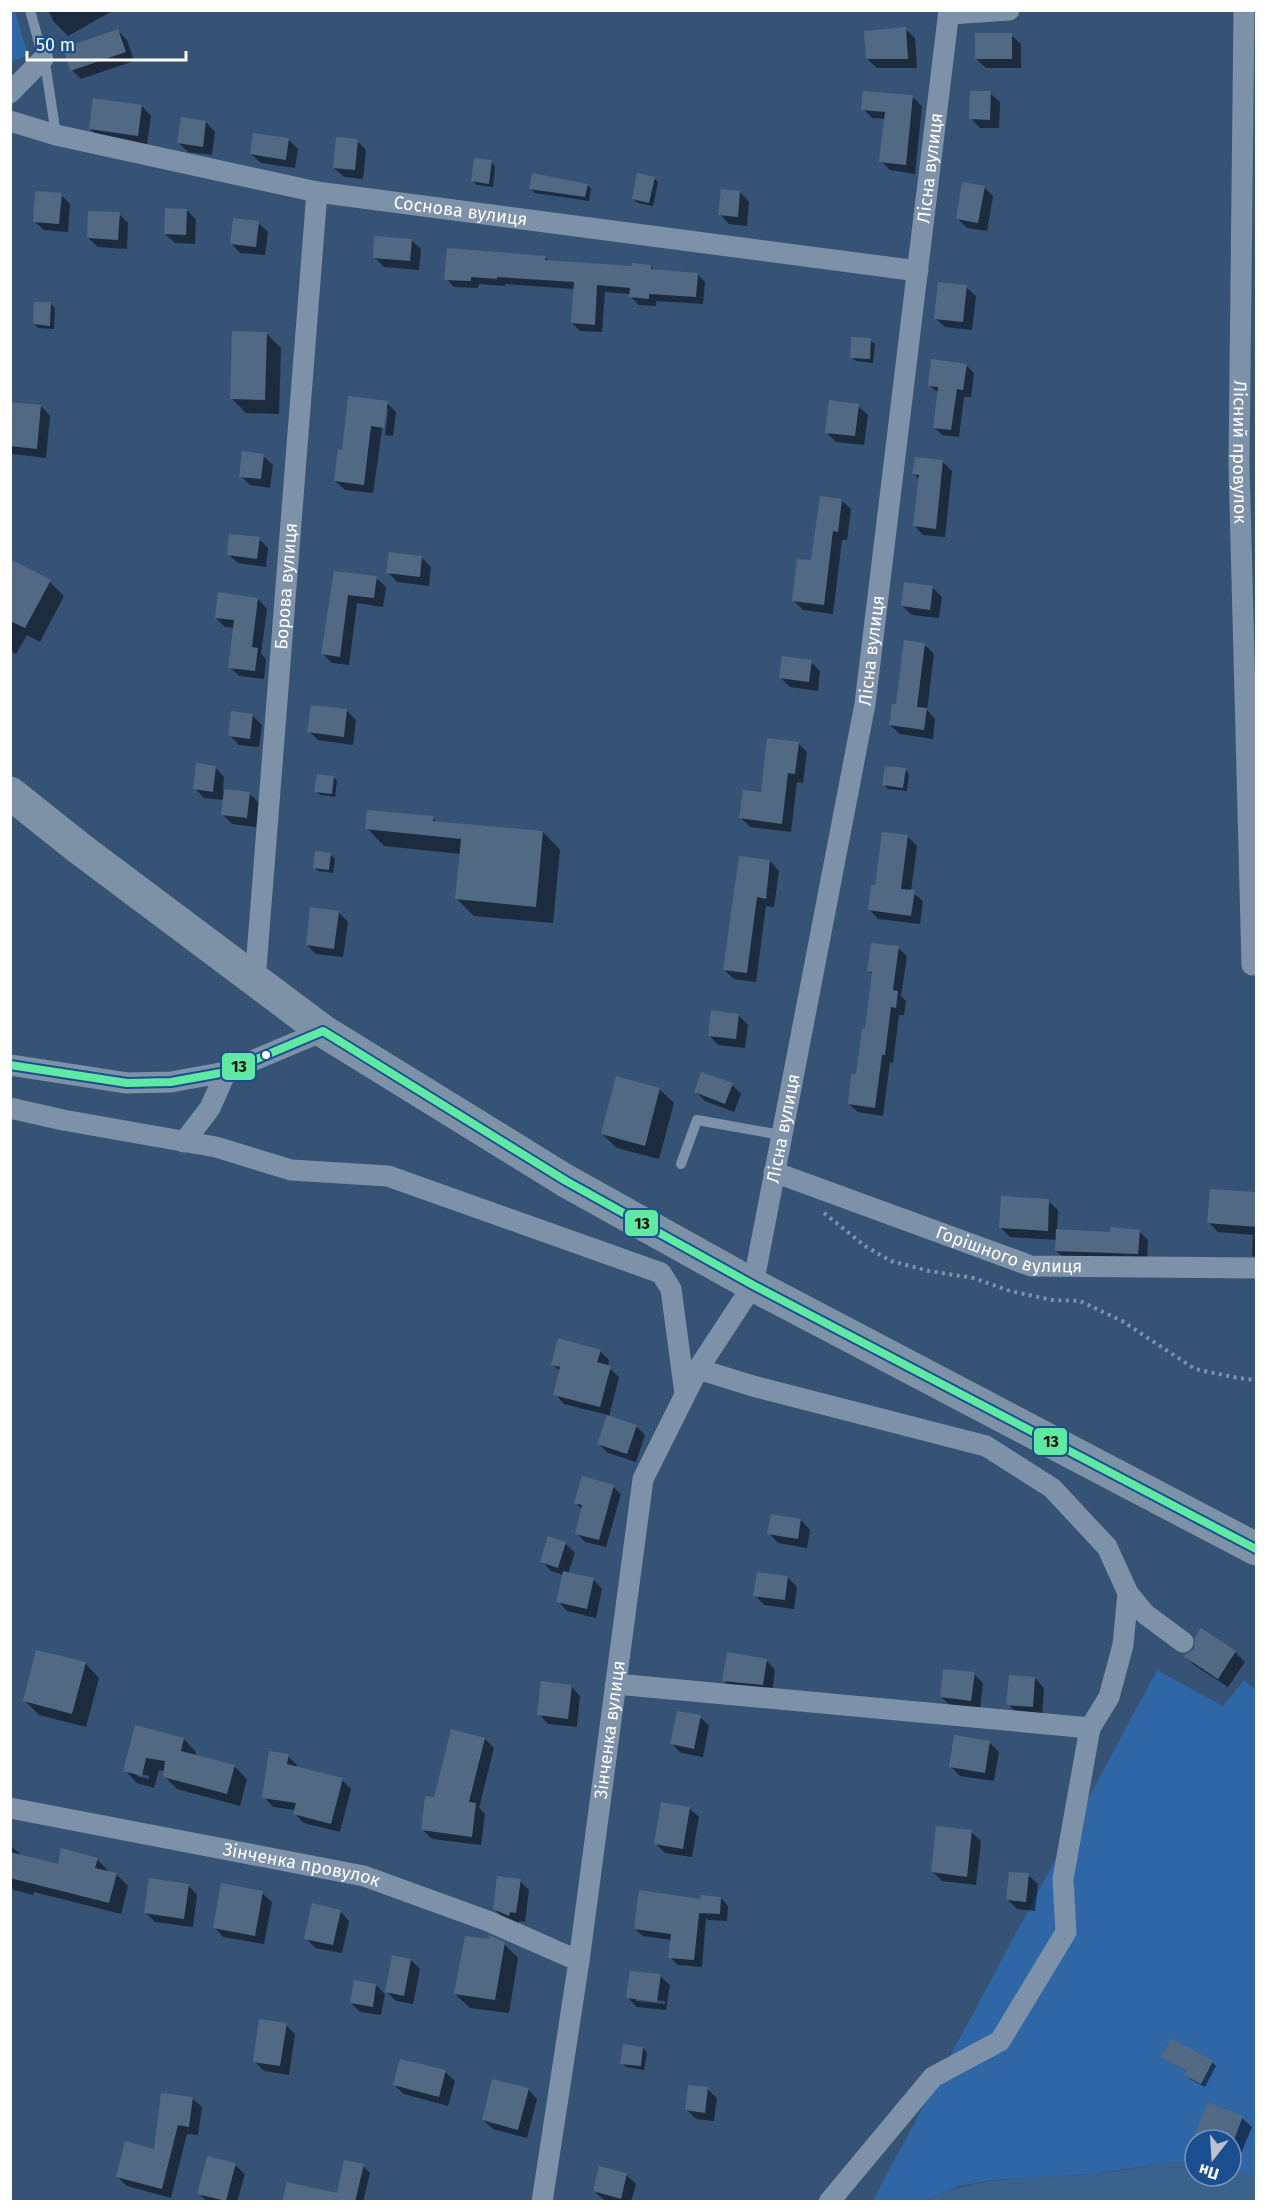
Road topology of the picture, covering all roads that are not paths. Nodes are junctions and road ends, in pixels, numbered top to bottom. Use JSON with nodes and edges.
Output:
{"nodes":[{"id":1,"x":30,"y":10,"type":"edge"},
{"id":2,"x":1009,"y":10,"type":"edge"},
{"id":3,"x":1244,"y":10,"type":"edge"},
{"id":4,"x":950,"y":12,"type":"edge"},
{"id":5,"x":43,"y":59,"type":"junction"},
{"id":6,"x":10,"y":93,"type":"edge"},
{"id":7,"x":10,"y":122,"type":"edge"},
{"id":8,"x":56,"y":135,"type":"junction"},
{"id":9,"x":317,"y":192,"type":"junction"},
{"id":10,"x":918,"y":271,"type":"junction"},
{"id":11,"x":10,"y":794,"type":"edge"},
{"id":12,"x":1252,"y":965,"type":"dead end"},
{"id":13,"x":255,"y":981,"type":"junction"},
{"id":14,"x":323,"y":1031,"type":"junction"},
{"id":15,"x":10,"y":1065,"type":"edge"},
{"id":16,"x":226,"y":1072,"type":"junction"},
{"id":17,"x":10,"y":1108,"type":"edge"},
{"id":18,"x":781,"y":1135,"type":"junction"},
{"id":19,"x":184,"y":1142,"type":"junction"},
{"id":20,"x":681,"y":1164,"type":"dead end"},
{"id":21,"x":774,"y":1172,"type":"junction"},
{"id":22,"x":1257,"y":1268,"type":"edge"},
{"id":23,"x":753,"y":1285,"type":"junction"},
{"id":24,"x":698,"y":1369,"type":"junction"},
{"id":25,"x":685,"y":1394,"type":"junction"},
{"id":26,"x":1257,"y":1549,"type":"edge"},
{"id":27,"x":1128,"y":1593,"type":"junction"},
{"id":28,"x":1183,"y":1642,"type":"dead end"},
{"id":29,"x":616,"y":1684,"type":"junction"},
{"id":30,"x":1090,"y":1728,"type":"junction"},
{"id":31,"x":10,"y":1808,"type":"edge"},
{"id":32,"x":579,"y":1961,"type":"junction"},
{"id":33,"x":542,"y":2202,"type":"edge"},
{"id":34,"x":829,"y":2202,"type":"edge"}],
"edges":[{"from":1,"to":5,"type":"lane"},
{"from":2,"to":4,"type":"street"},
{"from":3,"to":12,"type":"street","name":"Лісний провулок"},
{"from":4,"to":10,"type":"street","name":"Лісна вулиця"},
{"from":5,"to":6,"type":"street"},
{"from":5,"to":8,"type":"lane"},
{"from":7,"to":8,"type":"street","name":"Соснова вулиця"},
{"from":8,"to":9,"type":"street","name":"Соснова вулиця"},
{"from":9,"to":10,"type":"street","name":"Соснова вулиця"},
{"from":9,"to":13,"type":"street","name":"Борова вулиця"},
{"from":10,"to":18,"type":"street","name":"Лісна вулиця"},
{"from":11,"to":13,"type":"highway"},
{"from":13,"to":14,"type":"highway"},
{"from":14,"to":16,"type":"street"},
{"from":14,"to":23,"type":"highway"},
{"from":15,"to":16,"type":"street"},
{"from":16,"to":19,"type":"street"},
{"from":17,"to":19,"type":"street"},
{"from":18,"to":20,"type":"lane"},
{"from":18,"to":21,"type":"street","name":"Лісна вулиця"},
{"from":19,"to":25,"type":"street"},
{"from":21,"to":22,"type":"street","name":"Горішного вулиця"},
{"from":21,"to":23,"type":"street","name":"Лісна вулиця"},
{"from":23,"to":24,"type":"street","name":"Зінченка вулиця"},
{"from":23,"to":26,"type":"highway"},
{"from":24,"to":25,"type":"street","name":"Зінченка вулиця"},
{"from":24,"to":27,"type":"street"},
{"from":25,"to":29,"type":"street","name":"Зінченка вулиця"},
{"from":27,"to":28,"type":"street"},
{"from":27,"to":30,"type":"street"},
{"from":29,"to":30,"type":"street"},
{"from":29,"to":32,"type":"street","name":"Зінченка вулиця"},
{"from":30,"to":34,"type":"street"},
{"from":31,"to":32,"type":"street","name":"Зінченка провулок"},
{"from":32,"to":33,"type":"street","name":"Зінченка вулиця"}]}
